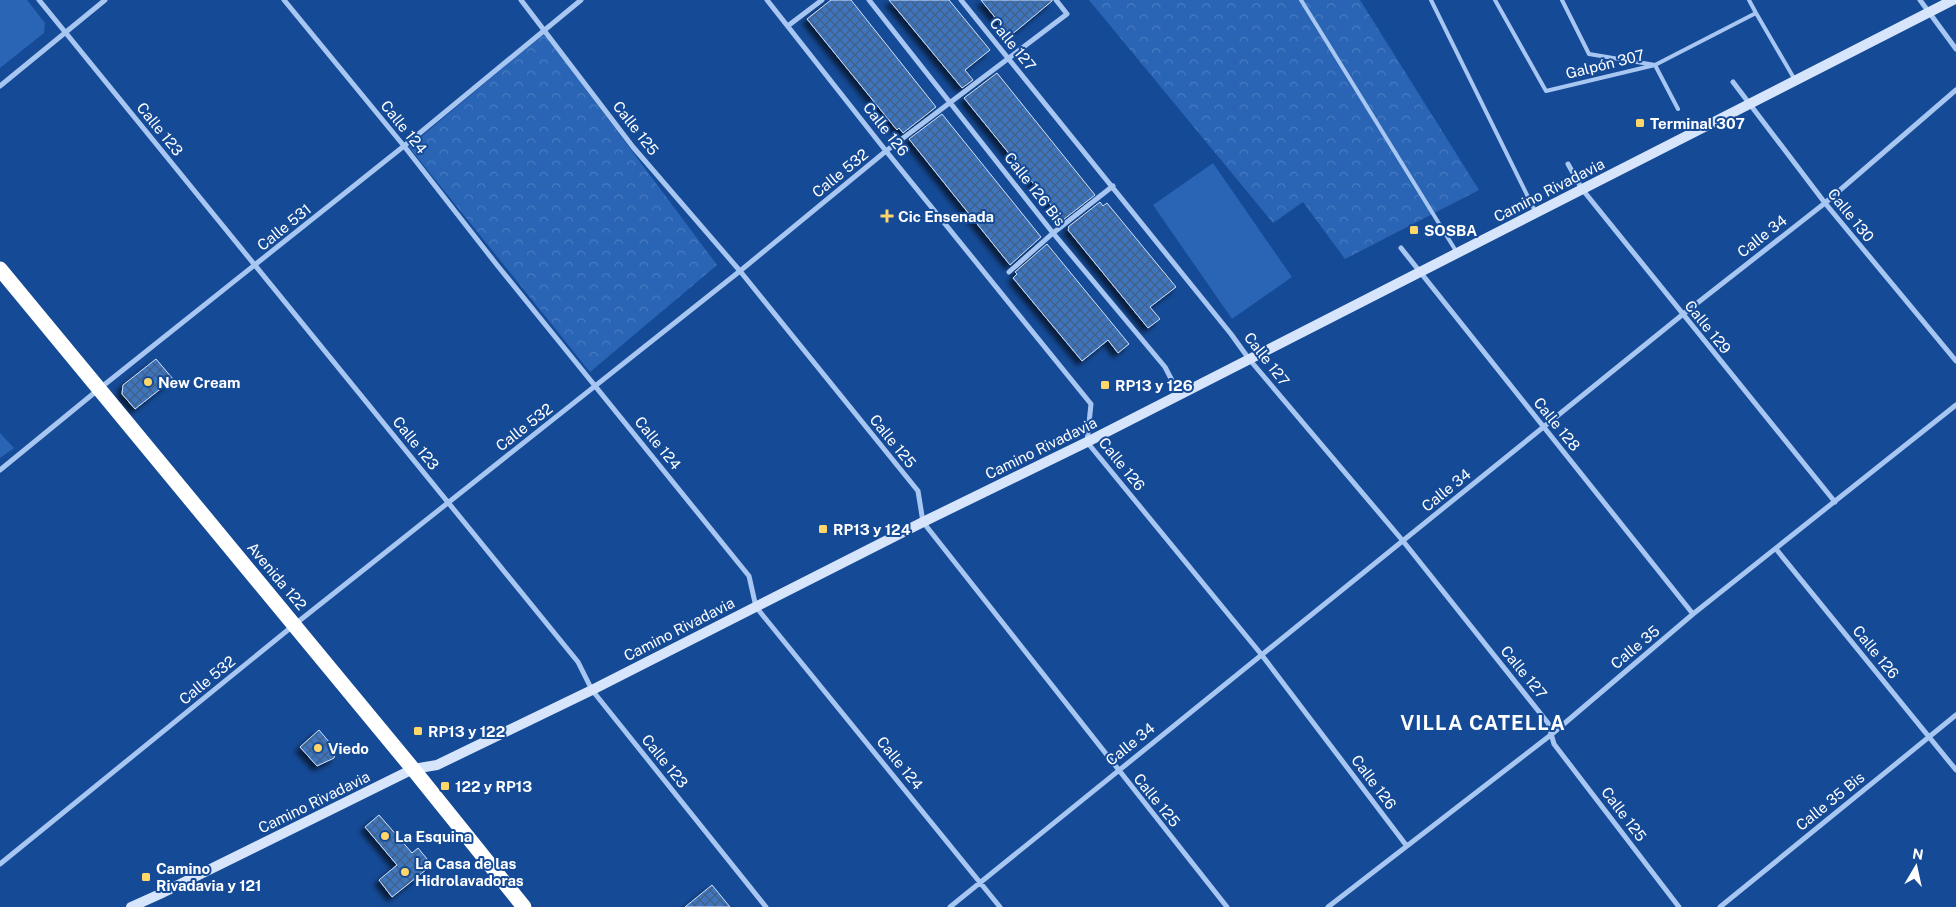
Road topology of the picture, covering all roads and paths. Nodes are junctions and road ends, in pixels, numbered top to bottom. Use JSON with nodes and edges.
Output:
{"nodes":[{"id":1,"x":39,"y":0,"type":"edge"},
{"id":2,"x":105,"y":0,"type":"edge"},
{"id":3,"x":284,"y":0,"type":"edge"},
{"id":4,"x":521,"y":0,"type":"edge"},
{"id":5,"x":582,"y":0,"type":"edge"},
{"id":6,"x":768,"y":0,"type":"edge"},
{"id":7,"x":822,"y":0,"type":"edge"},
{"id":8,"x":869,"y":0,"type":"edge"},
{"id":9,"x":961,"y":0,"type":"edge"},
{"id":10,"x":1056,"y":0,"type":"edge"},
{"id":11,"x":1301,"y":0,"type":"edge"},
{"id":12,"x":1431,"y":0,"type":"edge"},
{"id":13,"x":1495,"y":0,"type":"edge"},
{"id":14,"x":1562,"y":0,"type":"edge"},
{"id":15,"x":1749,"y":0,"type":"edge"},
{"id":16,"x":1920,"y":0,"type":"edge"},
{"id":17,"x":1953,"y":0,"type":"edge"},
{"id":18,"x":1929,"y":12,"type":"junction"},
{"id":19,"x":1756,"y":13,"type":"junction"},
{"id":20,"x":789,"y":25,"type":"junction"},
{"id":21,"x":545,"y":30,"type":"junction"},
{"id":22,"x":66,"y":32,"type":"junction"},
{"id":23,"x":1956,"y":49,"type":"edge"},
{"id":24,"x":1008,"y":58,"type":"junction"},
{"id":25,"x":1655,"y":65,"type":"junction"},
{"id":26,"x":1795,"y":80,"type":"junction"},
{"id":27,"x":1733,"y":82,"type":"dead end"},
{"id":28,"x":0,"y":86,"type":"edge"},
{"id":29,"x":1956,"y":90,"type":"edge"},
{"id":30,"x":950,"y":103,"type":"junction"},
{"id":31,"x":1749,"y":104,"type":"junction"},
{"id":32,"x":1678,"y":109,"type":"dead end"},
{"id":33,"x":404,"y":146,"type":"junction"},
{"id":34,"x":886,"y":151,"type":"junction"},
{"id":35,"x":1568,"y":164,"type":"dead end"},
{"id":36,"x":1113,"y":186,"type":"junction"},
{"id":37,"x":1582,"y":190,"type":"junction"},
{"id":38,"x":1825,"y":203,"type":"junction"},
{"id":39,"x":1536,"y":213,"type":"junction"},
{"id":40,"x":1054,"y":233,"type":"junction"},
{"id":41,"x":1401,"y":248,"type":"dead end"},
{"id":42,"x":1457,"y":253,"type":"junction"},
{"id":43,"x":255,"y":266,"type":"junction"},
{"id":44,"x":0,"y":269,"type":"edge"},
{"id":45,"x":740,"y":271,"type":"junction"},
{"id":46,"x":1009,"y":272,"type":"dead end"},
{"id":47,"x":1420,"y":272,"type":"junction"},
{"id":48,"x":1682,"y":315,"type":"junction"},
{"id":49,"x":1249,"y":359,"type":"junction"},
{"id":50,"x":1956,"y":361,"type":"edge"},
{"id":51,"x":596,"y":386,"type":"junction"},
{"id":52,"x":99,"y":389,"type":"junction"},
{"id":53,"x":1178,"y":394,"type":"junction"},
{"id":54,"x":1956,"y":405,"type":"edge"},
{"id":55,"x":1544,"y":428,"type":"junction"},
{"id":56,"x":1088,"y":442,"type":"junction"},
{"id":57,"x":0,"y":470,"type":"edge"},
{"id":58,"x":1835,"y":502,"type":"junction"},
{"id":59,"x":448,"y":503,"type":"junction"},
{"id":60,"x":923,"y":522,"type":"junction"},
{"id":61,"x":1403,"y":541,"type":"junction"},
{"id":62,"x":1776,"y":548,"type":"junction"},
{"id":63,"x":756,"y":607,"type":"junction"},
{"id":64,"x":1693,"y":614,"type":"junction"},
{"id":65,"x":294,"y":625,"type":"junction"},
{"id":66,"x":1262,"y":654,"type":"junction"},
{"id":67,"x":592,"y":690,"type":"junction"},
{"id":68,"x":1956,"y":716,"type":"edge"},
{"id":69,"x":1552,"y":734,"type":"junction"},
{"id":70,"x":1929,"y":737,"type":"junction"},
{"id":71,"x":413,"y":769,"type":"junction"},
{"id":72,"x":1117,"y":770,"type":"junction"},
{"id":73,"x":1956,"y":770,"type":"edge"},
{"id":74,"x":1406,"y":845,"type":"junction"},
{"id":75,"x":0,"y":864,"type":"edge"},
{"id":76,"x":981,"y":882,"type":"junction"},
{"id":77,"x":134,"y":907,"type":"edge"},
{"id":78,"x":524,"y":907,"type":"edge"},
{"id":79,"x":766,"y":907,"type":"edge"},
{"id":80,"x":950,"y":907,"type":"edge"},
{"id":81,"x":1000,"y":907,"type":"edge"},
{"id":82,"x":1226,"y":907,"type":"edge"},
{"id":83,"x":1328,"y":907,"type":"edge"},
{"id":84,"x":1679,"y":907,"type":"edge"},
{"id":85,"x":1720,"y":907,"type":"edge"}],
"edges":[{"from":1,"to":22,"type":"street","name":"Calle 123"},
{"from":2,"to":22,"type":"street"},
{"from":3,"to":33,"type":"street","name":"Calle 124"},
{"from":4,"to":21,"type":"street","name":"Calle 125"},
{"from":5,"to":21,"type":"street","name":"Calle 531"},
{"from":6,"to":20,"type":"street","name":"Calle 126"},
{"from":7,"to":20,"type":"street"},
{"from":8,"to":30,"type":"street","name":"Calle 126 Bis"},
{"from":9,"to":24,"type":"street","name":"Calle 127"},
{"from":10,"to":24,"type":"street","name":"Calle 532"},
{"from":11,"to":42,"type":"lane"},
{"from":12,"to":39,"type":"lane"},
{"from":13,"to":25,"type":"lane","name":"Galpón 307"},
{"from":14,"to":25,"type":"lane","name":"Galpón 307"},
{"from":15,"to":19,"type":"lane"},
{"from":16,"to":18,"type":"street"},
{"from":17,"to":18,"type":"main road","name":"Camino Rivadavia"},
{"from":18,"to":23,"type":"street"},
{"from":18,"to":26,"type":"main road","name":"Camino Rivadavia"},
{"from":19,"to":25,"type":"lane"},
{"from":19,"to":26,"type":"lane"},
{"from":20,"to":34,"type":"street","name":"Calle 126"},
{"from":21,"to":33,"type":"street","name":"Calle 531"},
{"from":21,"to":45,"type":"street","name":"Calle 125"},
{"from":22,"to":28,"type":"street"},
{"from":22,"to":43,"type":"street","name":"Calle 123"},
{"from":24,"to":30,"type":"street","name":"Calle 532"},
{"from":24,"to":36,"type":"street","name":"Calle 127"},
{"from":25,"to":32,"type":"lane"},
{"from":26,"to":31,"type":"main road","name":"Camino Rivadavia"},
{"from":27,"to":31,"type":"street","name":"Calle 130"},
{"from":29,"to":38,"type":"street","name":"Calle 34"},
{"from":30,"to":34,"type":"street","name":"Calle 532"},
{"from":30,"to":40,"type":"street","name":"Calle 126 Bis"},
{"from":31,"to":37,"type":"main road","name":"Camino Rivadavia"},
{"from":31,"to":38,"type":"street","name":"Calle 130"},
{"from":33,"to":43,"type":"street","name":"Calle 531"},
{"from":33,"to":51,"type":"street","name":"Calle 124"},
{"from":34,"to":45,"type":"street","name":"Calle 532"},
{"from":34,"to":56,"type":"street","name":"Calle 126"},
{"from":35,"to":37,"type":"street","name":"Calle 129"},
{"from":36,"to":40,"type":"street"},
{"from":36,"to":49,"type":"street","name":"Calle 127"},
{"from":37,"to":39,"type":"main road","name":"Camino Rivadavia"},
{"from":37,"to":48,"type":"street","name":"Calle 129"},
{"from":38,"to":48,"type":"street","name":"Calle 34"},
{"from":38,"to":50,"type":"street","name":"Calle 130"},
{"from":39,"to":42,"type":"main road","name":"Camino Rivadavia"},
{"from":40,"to":46,"type":"street"},
{"from":40,"to":53,"type":"street","name":"Calle 126 Bis"},
{"from":41,"to":47,"type":"street","name":"Calle 128"},
{"from":42,"to":47,"type":"main road","name":"Camino Rivadavia"},
{"from":43,"to":52,"type":"street","name":"Calle 531"},
{"from":43,"to":59,"type":"street","name":"Calle 123"},
{"from":44,"to":52,"type":"highway","name":"Avenida 122"},
{"from":45,"to":51,"type":"street","name":"Calle 532"},
{"from":45,"to":60,"type":"street","name":"Calle 125"},
{"from":47,"to":49,"type":"main road","name":"Camino Rivadavia"},
{"from":47,"to":55,"type":"street","name":"Calle 128"},
{"from":48,"to":55,"type":"street","name":"Calle 34"},
{"from":48,"to":58,"type":"street","name":"Calle 129"},
{"from":49,"to":53,"type":"main road","name":"Camino Rivadavia"},
{"from":49,"to":61,"type":"street","name":"Calle 127"},
{"from":51,"to":59,"type":"street","name":"Calle 532"},
{"from":51,"to":63,"type":"street","name":"Calle 124"},
{"from":52,"to":57,"type":"street","name":"Calle 531"},
{"from":52,"to":65,"type":"highway","name":"Avenida 122"},
{"from":53,"to":56,"type":"main road","name":"Camino Rivadavia"},
{"from":54,"to":58,"type":"street","name":"Calle 35"},
{"from":55,"to":61,"type":"street","name":"Calle 34"},
{"from":55,"to":64,"type":"street","name":"Calle 128"},
{"from":56,"to":60,"type":"main road","name":"Camino Rivadavia"},
{"from":56,"to":66,"type":"street","name":"Calle 126"},
{"from":58,"to":62,"type":"street","name":"Calle 35"},
{"from":59,"to":65,"type":"street","name":"Calle 532"},
{"from":59,"to":67,"type":"street","name":"Calle 123"},
{"from":60,"to":63,"type":"main road","name":"Camino Rivadavia"},
{"from":60,"to":72,"type":"street","name":"Calle 125"},
{"from":61,"to":66,"type":"street","name":"Calle 34"},
{"from":61,"to":69,"type":"street","name":"Calle 127"},
{"from":62,"to":64,"type":"street","name":"Calle 35"},
{"from":62,"to":70,"type":"street","name":"Calle 126"},
{"from":63,"to":67,"type":"main road","name":"Camino Rivadavia"},
{"from":63,"to":76,"type":"street","name":"Calle 124"},
{"from":64,"to":69,"type":"street","name":"Calle 35"},
{"from":65,"to":71,"type":"highway","name":"Avenida 122"},
{"from":65,"to":75,"type":"street","name":"Calle 532"},
{"from":66,"to":72,"type":"street","name":"Calle 34"},
{"from":66,"to":74,"type":"street","name":"Calle 126"},
{"from":67,"to":71,"type":"main road","name":"Camino Rivadavia"},
{"from":67,"to":79,"type":"street","name":"Calle 123"},
{"from":68,"to":70,"type":"street","name":"Calle 35 Bis"},
{"from":69,"to":74,"type":"street","name":"Calle 35"},
{"from":69,"to":84,"type":"street","name":"Calle 125"},
{"from":70,"to":73,"type":"street","name":"Calle 126"},
{"from":70,"to":85,"type":"street","name":"Calle 35 Bis"},
{"from":71,"to":77,"type":"main road","name":"Camino Rivadavia"},
{"from":71,"to":78,"type":"highway","name":"Avenida 122"},
{"from":72,"to":76,"type":"street","name":"Calle 34"},
{"from":72,"to":82,"type":"street","name":"Calle 125"},
{"from":74,"to":83,"type":"street","name":"Calle 35"},
{"from":76,"to":80,"type":"street","name":"Calle 34"},
{"from":76,"to":81,"type":"street","name":"Calle 124"}]}
